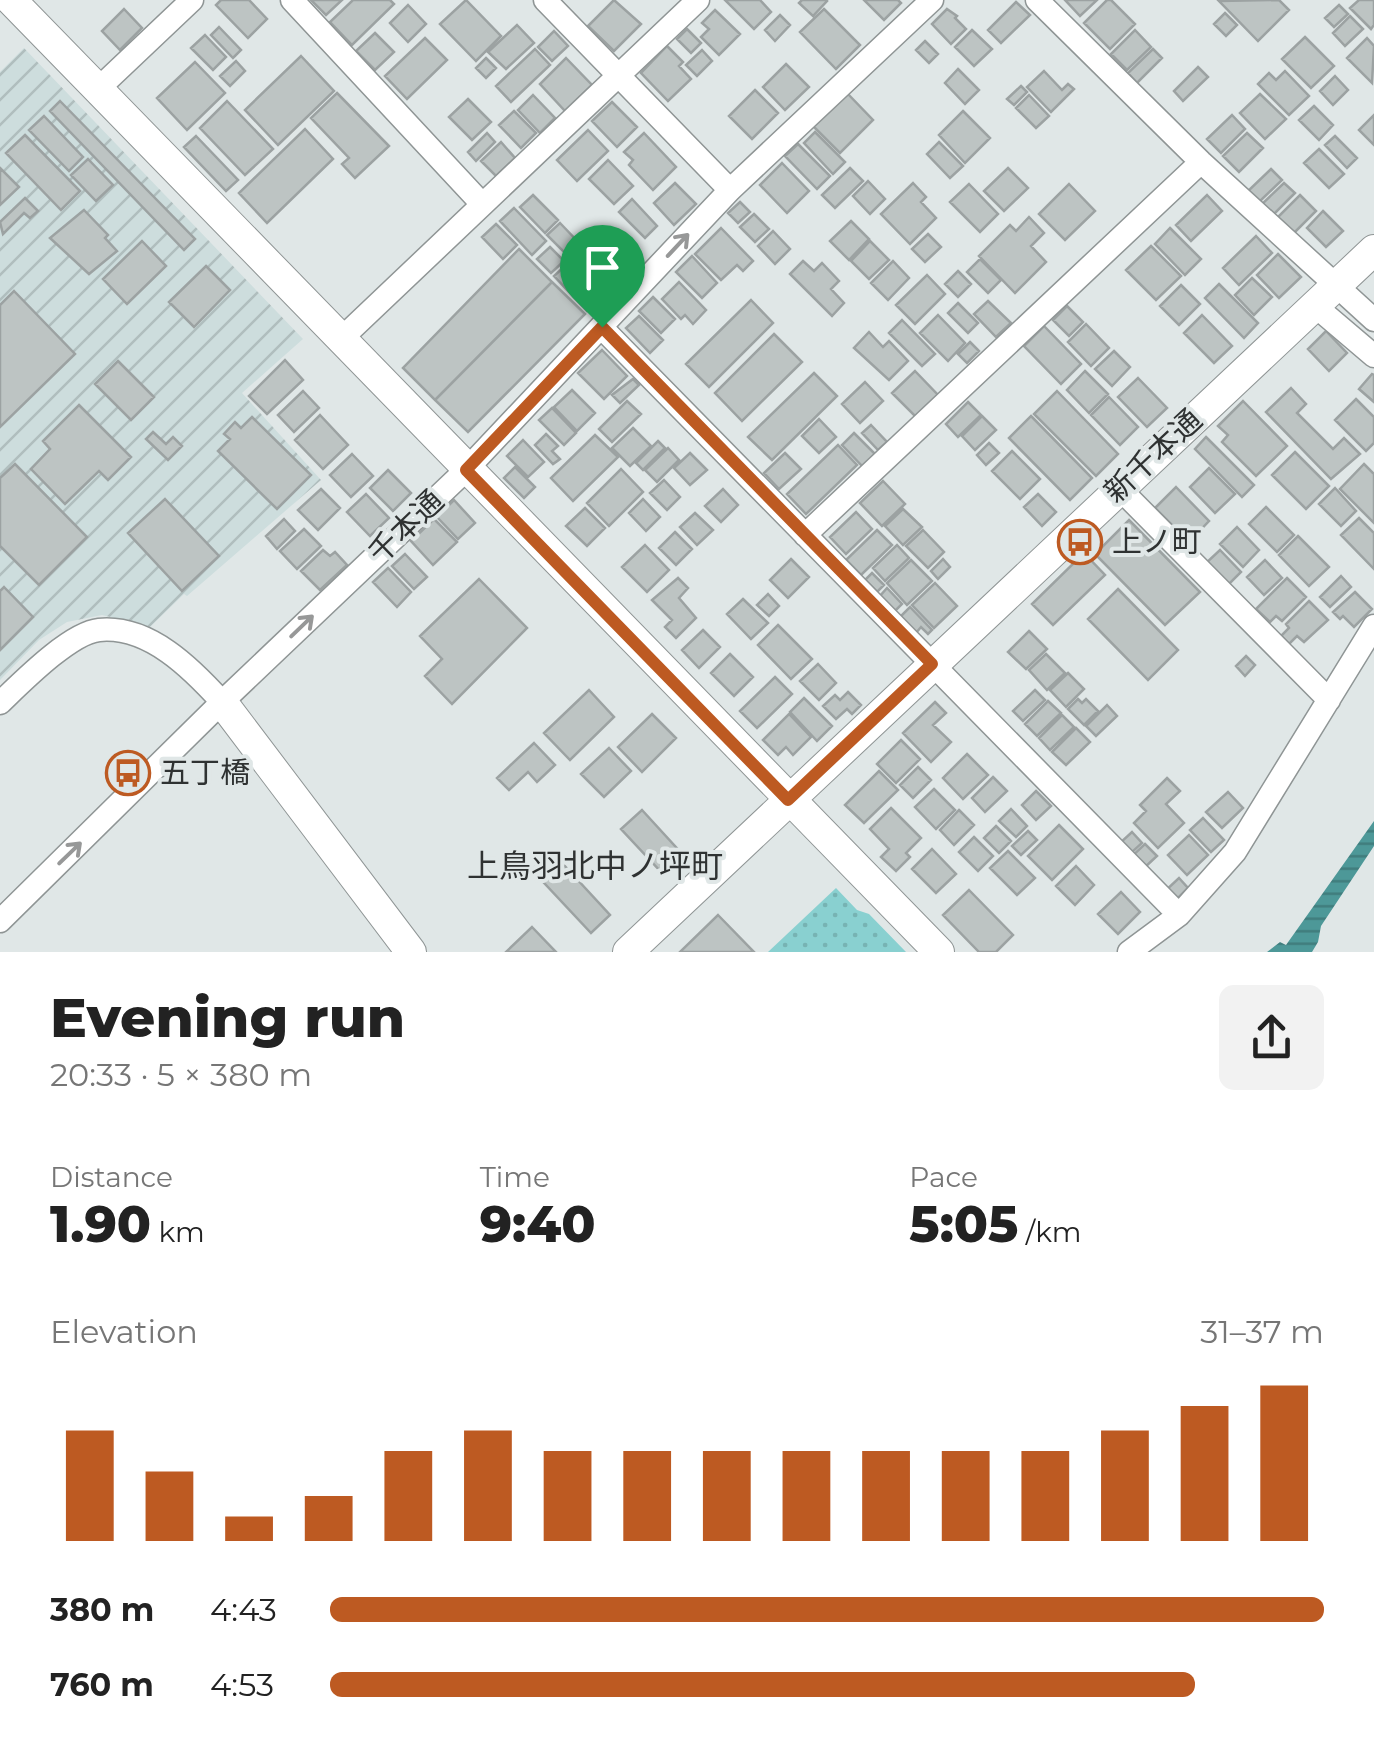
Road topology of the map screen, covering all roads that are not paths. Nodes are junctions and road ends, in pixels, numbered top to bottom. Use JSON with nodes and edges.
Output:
{"nodes":[{"id":1,"x":12,"y":0,"type":"edge"},
{"id":2,"x":192,"y":0,"type":"edge"},
{"id":3,"x":292,"y":0,"type":"edge"},
{"id":4,"x":545,"y":0,"type":"edge"},
{"id":5,"x":698,"y":0,"type":"edge"},
{"id":6,"x":932,"y":0,"type":"edge"},
{"id":7,"x":1038,"y":0,"type":"edge"},
{"id":8,"x":618,"y":77,"type":"junction"},
{"id":9,"x":98,"y":89,"type":"junction"},
{"id":10,"x":1201,"y":162,"type":"junction"},
{"id":11,"x":730,"y":190,"type":"junction"},
{"id":12,"x":482,"y":204,"type":"junction"},
{"id":13,"x":1374,"y":250,"type":"edge"},
{"id":14,"x":1324,"y":296,"type":"junction"},
{"id":15,"x":1374,"y":320,"type":"edge"},
{"id":16,"x":602,"y":327,"type":"junction"},
{"id":17,"x":341,"y":338,"type":"junction"},
{"id":18,"x":1374,"y":356,"type":"edge"},
{"id":19,"x":466,"y":470,"type":"junction"},
{"id":20,"x":1119,"y":488,"type":"junction"},
{"id":21,"x":805,"y":535,"type":"junction"},
{"id":22,"x":1374,"y":626,"type":"edge"},
{"id":23,"x":932,"y":664,"type":"junction"},
{"id":24,"x":1328,"y":700,"type":"junction"},
{"id":25,"x":0,"y":702,"type":"edge"},
{"id":26,"x":222,"y":702,"type":"junction"},
{"id":27,"x":788,"y":800,"type":"junction"},
{"id":28,"x":1179,"y":915,"type":"junction"},
{"id":29,"x":0,"y":921,"type":"edge"},
{"id":30,"x":411,"y":952,"type":"edge"},
{"id":31,"x":628,"y":952,"type":"edge"},
{"id":32,"x":939,"y":952,"type":"edge"},
{"id":33,"x":1129,"y":952,"type":"edge"}],
"edges":[{"from":1,"to":9,"type":"street"},
{"from":2,"to":9,"type":"street"},
{"from":3,"to":12,"type":"street"},
{"from":4,"to":8,"type":"street"},
{"from":5,"to":8,"type":"street"},
{"from":6,"to":11,"type":"street","name":"千本通"},
{"from":7,"to":10,"type":"street"},
{"from":8,"to":11,"type":"street"},
{"from":8,"to":12,"type":"street"},
{"from":9,"to":17,"type":"street"},
{"from":10,"to":14,"type":"street"},
{"from":10,"to":21,"type":"street"},
{"from":16,"to":11,"type":"street","name":"千本通","one_way":true},
{"from":12,"to":17,"type":"street"},
{"from":13,"to":14,"type":"street","name":"新千本通"},
{"from":14,"to":15,"type":"street"},
{"from":14,"to":18,"type":"street"},
{"from":14,"to":20,"type":"street","name":"新千本通"},
{"from":16,"to":19,"type":"street","name":"千本通"},
{"from":16,"to":21,"type":"street"},
{"from":17,"to":19,"type":"street"},
{"from":26,"to":19,"type":"street","name":"千本通","one_way":true},
{"from":19,"to":27,"type":"street"},
{"from":20,"to":23,"type":"street","name":"新千本通"},
{"from":20,"to":24,"type":"street"},
{"from":21,"to":23,"type":"street"},
{"from":22,"to":24,"type":"street"},
{"from":23,"to":27,"type":"street","name":"新千本通"},
{"from":23,"to":28,"type":"street"},
{"from":24,"to":28,"type":"street"},
{"from":25,"to":26,"type":"street"},
{"from":29,"to":26,"type":"street","name":"千本通","one_way":true},
{"from":26,"to":30,"type":"street"},
{"from":27,"to":31,"type":"street","name":"新千本通"},
{"from":27,"to":32,"type":"street"},
{"from":28,"to":33,"type":"street"}]}
